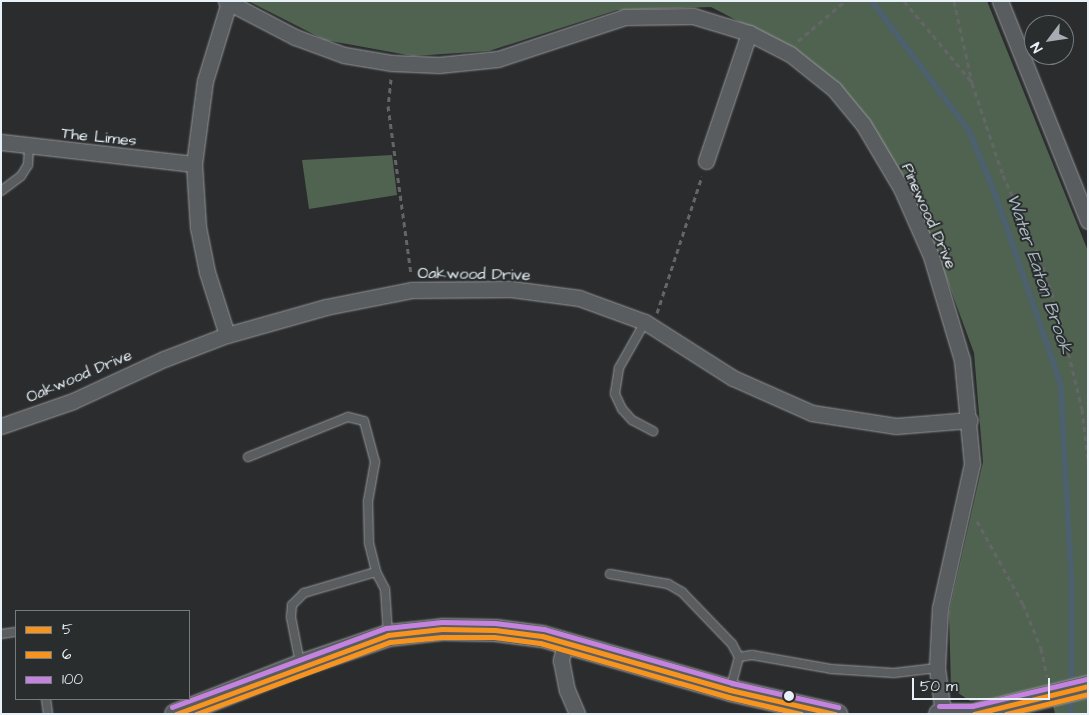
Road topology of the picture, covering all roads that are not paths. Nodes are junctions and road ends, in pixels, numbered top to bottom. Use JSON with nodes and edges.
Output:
{"nodes":[{"id":1,"x":1000,"y":1,"type":"edge"},
{"id":2,"x":227,"y":2,"type":"edge"},
{"id":3,"x":749,"y":33,"type":"junction"},
{"id":4,"x":1,"y":142,"type":"edge"},
{"id":5,"x":30,"y":148,"type":"junction"},
{"id":6,"x":706,"y":162,"type":"road end"},
{"id":7,"x":194,"y":164,"type":"junction"},
{"id":8,"x":1,"y":191,"type":"edge"},
{"id":9,"x":1083,"y":194,"type":"edge"},
{"id":10,"x":1088,"y":221,"type":"edge"},
{"id":11,"x":645,"y":322,"type":"junction"},
{"id":12,"x":227,"y":335,"type":"junction"},
{"id":13,"x":970,"y":420,"type":"junction"},
{"id":14,"x":1,"y":426,"type":"edge"},
{"id":15,"x":653,"y":431,"type":"dead end"},
{"id":16,"x":248,"y":457,"type":"dead end"},
{"id":17,"x":376,"y":572,"type":"junction"},
{"id":18,"x":610,"y":574,"type":"dead end"},
{"id":19,"x":15,"y":632,"type":"edge"},
{"id":20,"x":1,"y":634,"type":"edge"},
{"id":21,"x":388,"y":636,"type":"junction"},
{"id":22,"x":566,"y":642,"type":"junction"},
{"id":23,"x":739,"y":657,"type":"junction"},
{"id":24,"x":300,"y":664,"type":"junction"},
{"id":25,"x":937,"y":668,"type":"junction"},
{"id":26,"x":1088,"y":686,"type":"edge"},
{"id":27,"x":730,"y":690,"type":"junction"},
{"id":28,"x":46,"y":700,"type":"edge"},
{"id":29,"x":943,"y":713,"type":"edge"},
{"id":30,"x":48,"y":714,"type":"edge"},
{"id":31,"x":174,"y":714,"type":"edge"},
{"id":32,"x":577,"y":714,"type":"edge"},
{"id":33,"x":836,"y":714,"type":"edge"},
{"id":34,"x":939,"y":714,"type":"edge"}],
"edges":[{"from":1,"to":9,"type":"street"},
{"from":2,"to":3,"type":"street","name":"Pinewood Drive"},
{"from":2,"to":7,"type":"street"},
{"from":3,"to":6,"type":"street"},
{"from":3,"to":13,"type":"street","name":"Pinewood Drive"},
{"from":4,"to":5,"type":"street","name":"The Limes"},
{"from":5,"to":7,"type":"street","name":"The Limes"},
{"from":5,"to":8,"type":"lane"},
{"from":7,"to":12,"type":"street"},
{"from":9,"to":10,"type":"street"},
{"from":11,"to":12,"type":"street","name":"Oakwood Drive"},
{"from":11,"to":13,"type":"street","name":"Oakwood Drive"},
{"from":11,"to":15,"type":"lane"},
{"from":12,"to":14,"type":"street","name":"Oakwood Drive"},
{"from":13,"to":25,"type":"street","name":"Pinewood Drive"},
{"from":16,"to":17,"type":"lane"},
{"from":17,"to":21,"type":"lane"},
{"from":17,"to":24,"type":"lane"},
{"from":18,"to":23,"type":"lane"},
{"from":19,"to":20,"type":"lane"},
{"from":21,"to":22,"type":"street"},
{"from":21,"to":24,"type":"street"},
{"from":22,"to":27,"type":"street"},
{"from":22,"to":32,"type":"street"},
{"from":23,"to":25,"type":"lane"},
{"from":23,"to":27,"type":"lane"},
{"from":24,"to":31,"type":"street"},
{"from":25,"to":29,"type":"street","name":"Pinewood Drive"},
{"from":26,"to":29,"type":"street"},
{"from":27,"to":33,"type":"street"},
{"from":28,"to":30,"type":"lane"},
{"from":29,"to":34,"type":"street"}]}
